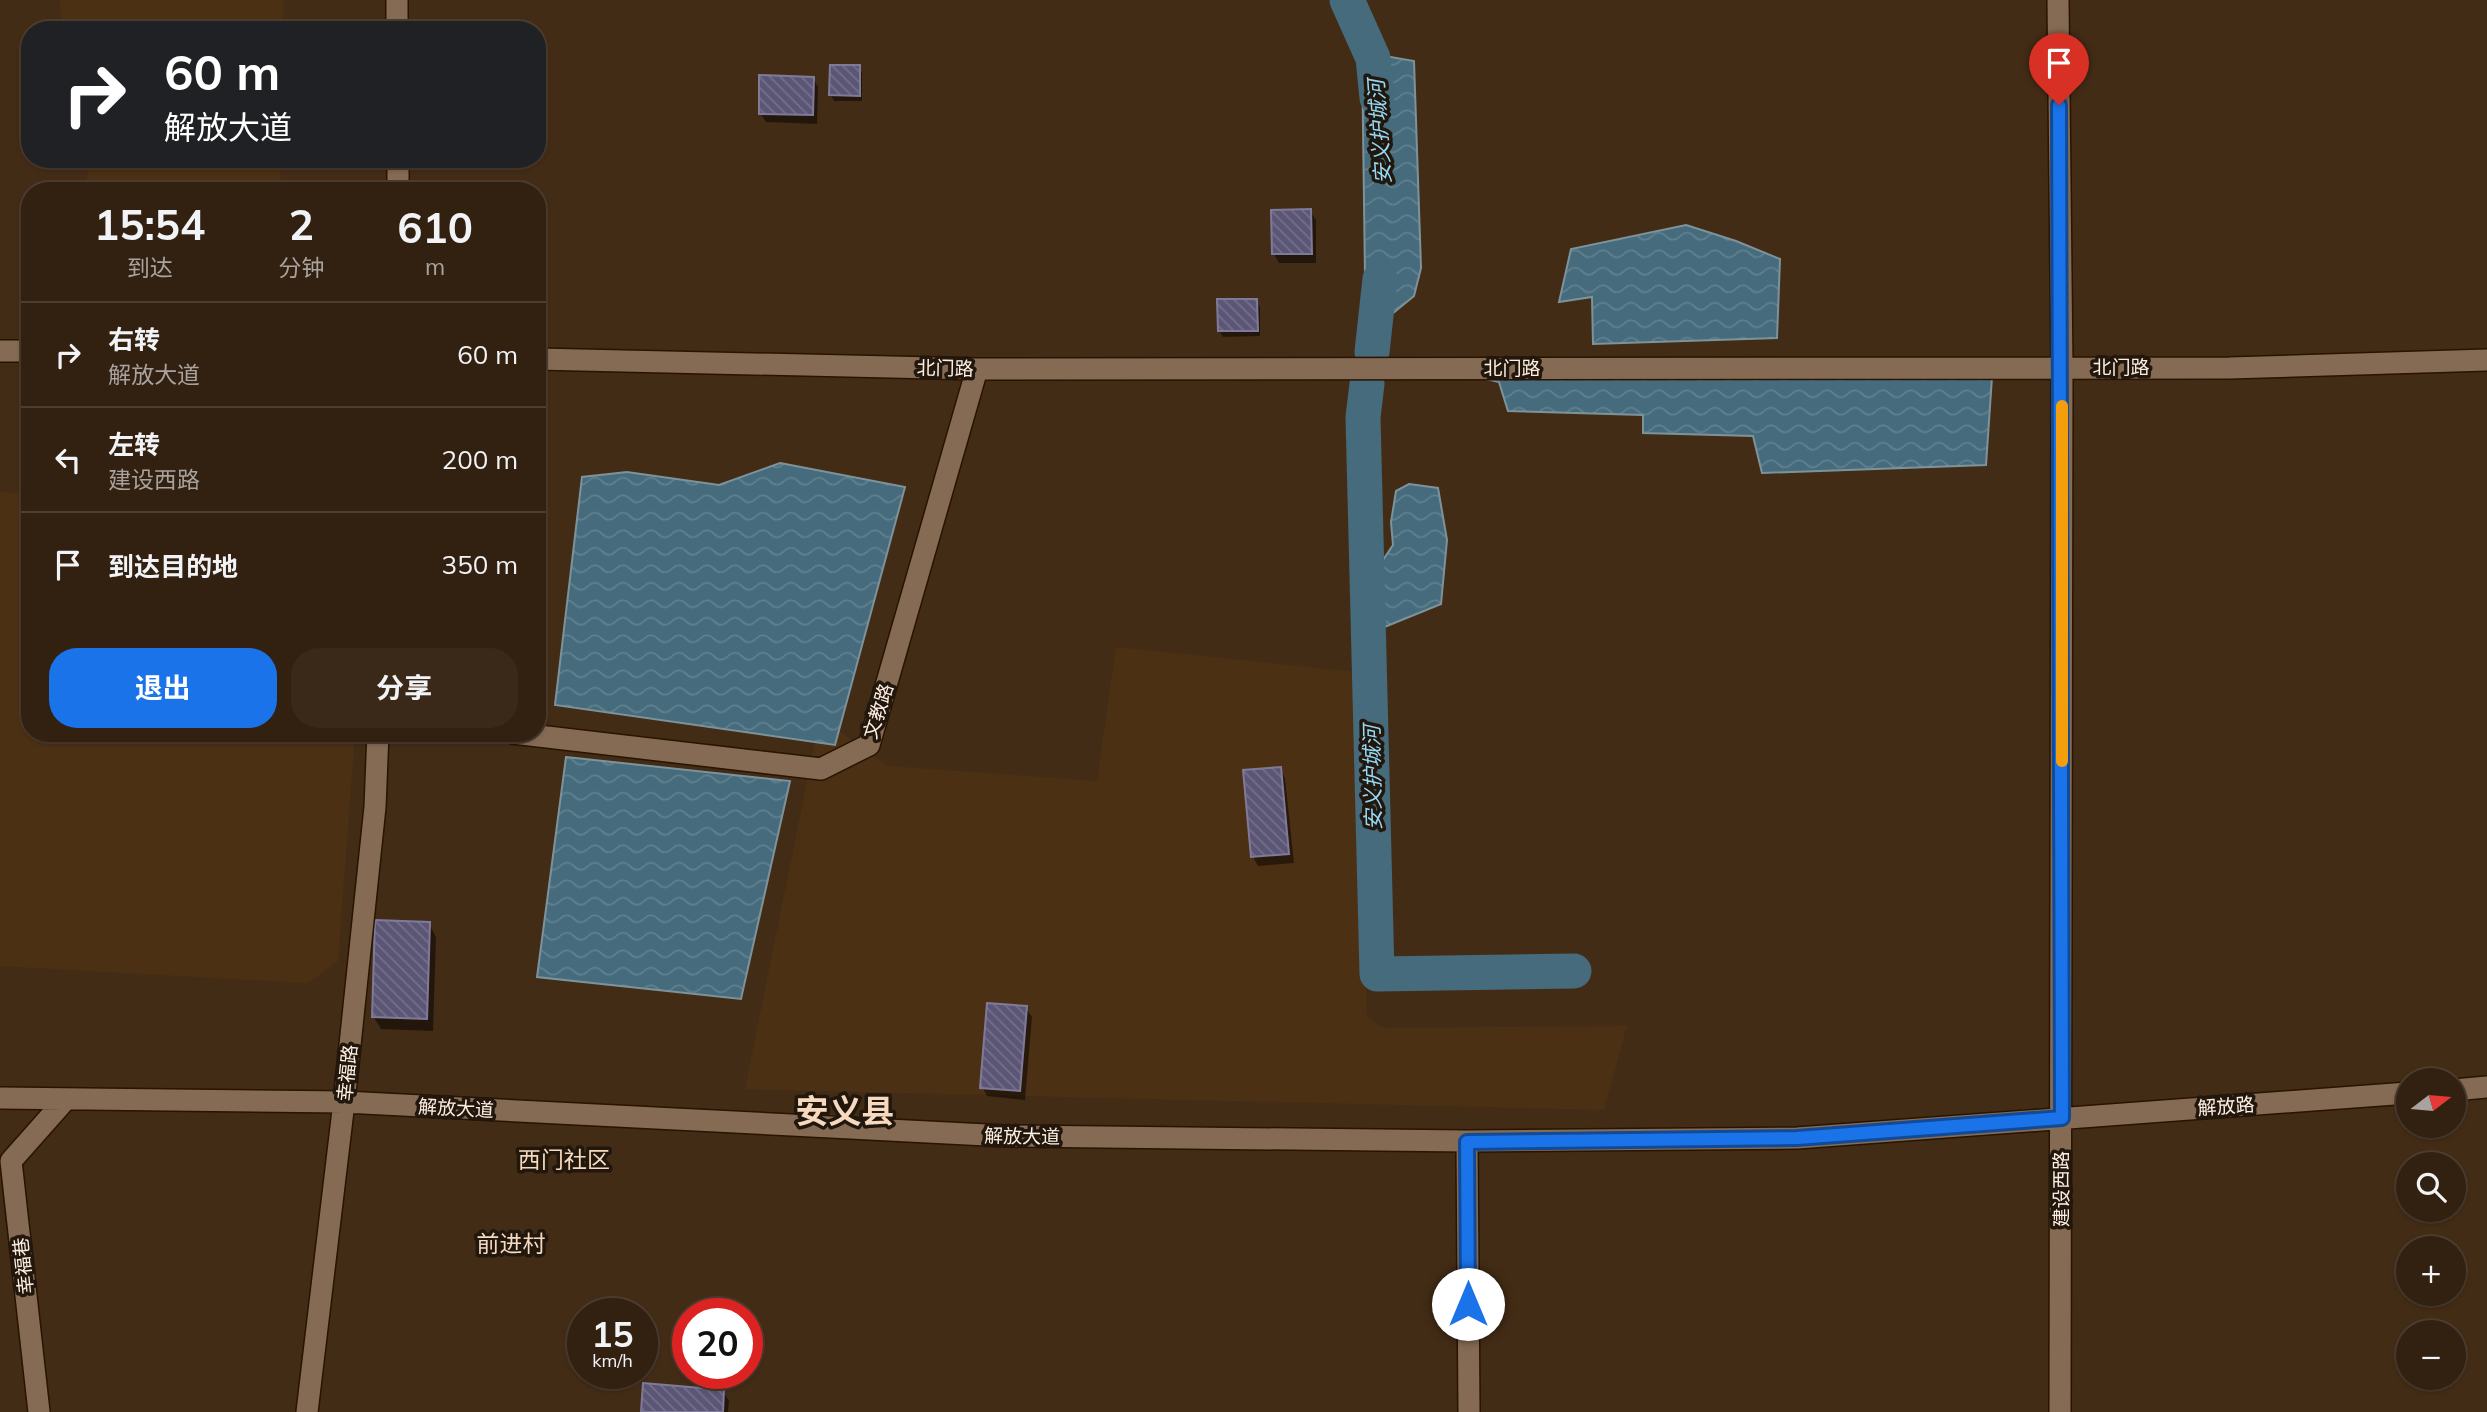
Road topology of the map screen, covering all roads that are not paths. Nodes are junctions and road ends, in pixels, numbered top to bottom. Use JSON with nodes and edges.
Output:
{"nodes":[{"id":1,"x":397,"y":0,"type":"edge"},
{"id":2,"x":2059,"y":0,"type":"edge"},
{"id":3,"x":397,"y":21,"type":"edge"},
{"id":4,"x":0,"y":351,"type":"edge"},
{"id":5,"x":21,"y":351,"type":"edge"},
{"id":6,"x":546,"y":359,"type":"edge"},
{"id":7,"x":2487,"y":360,"type":"edge"},
{"id":8,"x":2062,"y":367,"type":"junction"},
{"id":9,"x":977,"y":369,"type":"junction"},
{"id":10,"x":546,"y":737,"type":"edge"},
{"id":11,"x":378,"y":742,"type":"edge"},
{"id":12,"x":2487,"y":1087,"type":"edge"},
{"id":13,"x":2466,"y":1089,"type":"edge"},
{"id":14,"x":2396,"y":1094,"type":"edge"},
{"id":15,"x":0,"y":1098,"type":"edge"},
{"id":16,"x":66,"y":1099,"type":"junction"},
{"id":17,"x":344,"y":1102,"type":"junction"},
{"id":18,"x":2053,"y":1119,"type":"junction"},
{"id":19,"x":1467,"y":1142,"type":"junction"},
{"id":20,"x":39,"y":1412,"type":"edge"},
{"id":21,"x":307,"y":1412,"type":"edge"},
{"id":22,"x":1469,"y":1412,"type":"edge"},
{"id":23,"x":2060,"y":1412,"type":"edge"}],
"edges":[{"from":1,"to":3,"type":"street"},
{"from":2,"to":8,"type":"street","name":"建设西路"},
{"from":4,"to":5,"type":"street"},
{"from":6,"to":9,"type":"street","name":"北门路"},
{"from":7,"to":8,"type":"street","name":"北门路"},
{"from":8,"to":9,"type":"street","name":"北门路"},
{"from":8,"to":18,"type":"street","name":"建设西路"},
{"from":9,"to":10,"type":"street","name":"文教路"},
{"from":11,"to":17,"type":"street","name":"幸福路"},
{"from":12,"to":13,"type":"street"},
{"from":14,"to":18,"type":"street","name":"解放路"},
{"from":15,"to":16,"type":"street","name":"解放大道"},
{"from":16,"to":17,"type":"street","name":"解放大道"},
{"from":16,"to":20,"type":"street","name":"幸福巷"},
{"from":17,"to":19,"type":"street","name":"解放大道"},
{"from":17,"to":21,"type":"street","name":"幸福路"},
{"from":18,"to":19,"type":"street","name":"解放大道"},
{"from":18,"to":23,"type":"street","name":"建设西路"},
{"from":19,"to":22,"type":"street"}]}
